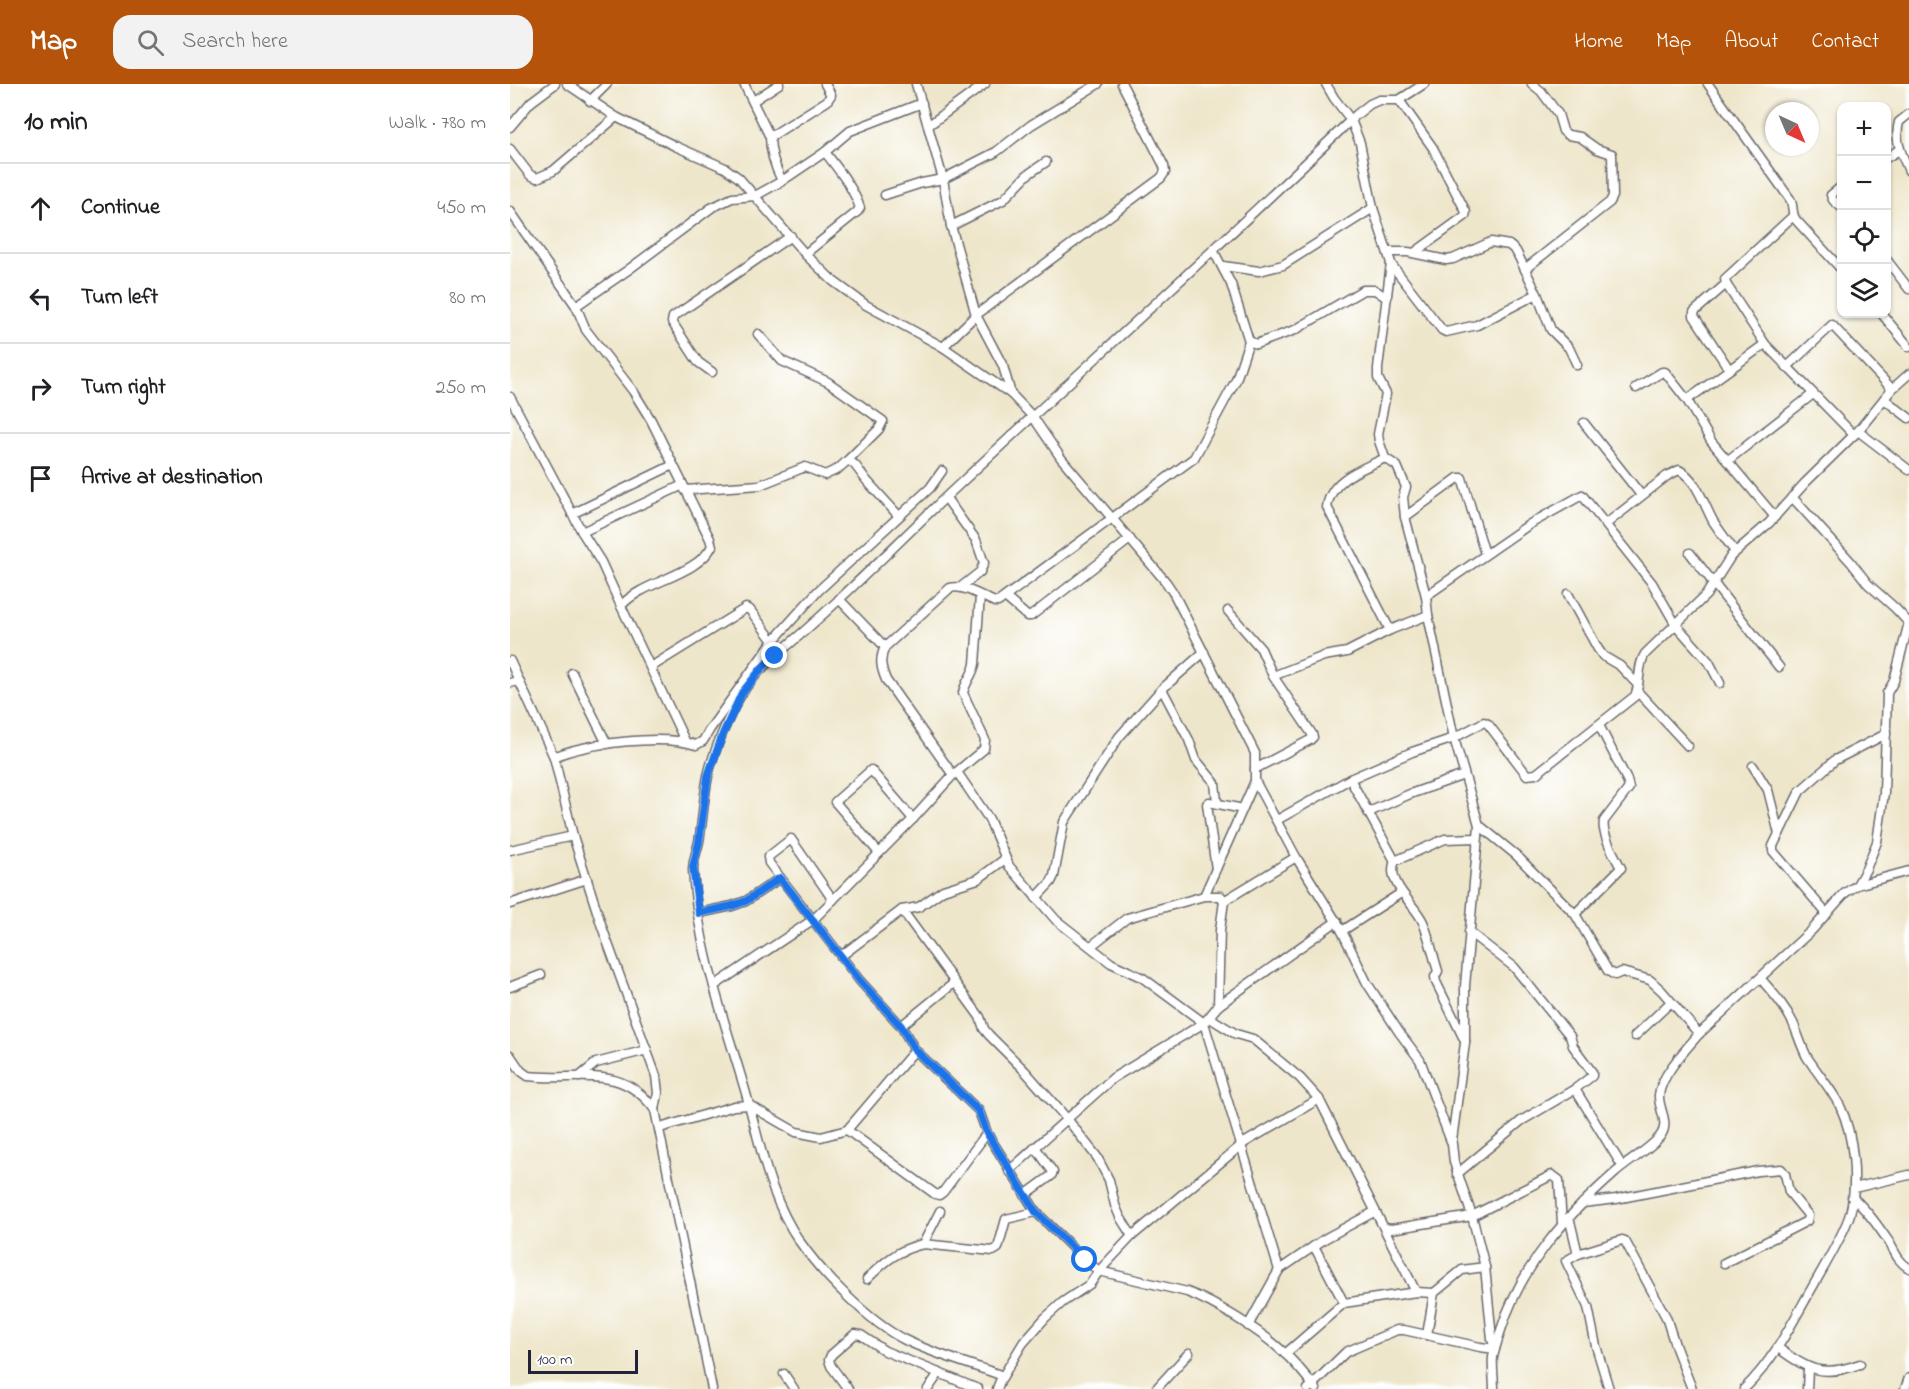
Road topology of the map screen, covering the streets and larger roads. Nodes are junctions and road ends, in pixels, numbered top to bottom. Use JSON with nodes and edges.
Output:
{"nodes":[{"id":1,"x":555,"y":84,"type":"edge"},
{"id":2,"x":567,"y":84,"type":"edge"},
{"id":3,"x":607,"y":84,"type":"edge"},
{"id":4,"x":744,"y":84,"type":"edge"},
{"id":5,"x":779,"y":84,"type":"edge"},
{"id":6,"x":825,"y":84,"type":"edge"},
{"id":7,"x":916,"y":84,"type":"edge"},
{"id":8,"x":985,"y":84,"type":"edge"},
{"id":9,"x":1098,"y":84,"type":"edge"},
{"id":10,"x":1122,"y":84,"type":"edge"},
{"id":11,"x":1326,"y":84,"type":"edge"},
{"id":12,"x":1424,"y":84,"type":"edge"},
{"id":13,"x":1532,"y":84,"type":"edge"},
{"id":14,"x":1708,"y":84,"type":"edge"},
{"id":15,"x":590,"y":100,"type":"junction"},
{"id":16,"x":1399,"y":100,"type":"junction"},
{"id":17,"x":753,"y":101,"type":"junction"},
{"id":18,"x":922,"y":103,"type":"junction"},
{"id":19,"x":1909,"y":114,"type":"edge"},
{"id":20,"x":615,"y":117,"type":"junction"},
{"id":21,"x":1351,"y":120,"type":"junction"},
{"id":22,"x":929,"y":125,"type":"junction"},
{"id":23,"x":510,"y":127,"type":"edge"},
{"id":24,"x":770,"y":137,"type":"junction"},
{"id":25,"x":510,"y":150,"type":"edge"},
{"id":26,"x":1899,"y":150,"type":"junction"},
{"id":27,"x":825,"y":152,"type":"junction"},
{"id":28,"x":1890,"y":156,"type":"edge"},
{"id":29,"x":1046,"y":162,"type":"dead end"},
{"id":30,"x":1909,"y":171,"type":"edge"},
{"id":31,"x":943,"y":179,"type":"junction"},
{"id":32,"x":782,"y":181,"type":"junction"},
{"id":33,"x":1837,"y":190,"type":"edge"},
{"id":34,"x":885,"y":195,"type":"dead end"},
{"id":35,"x":755,"y":196,"type":"junction"},
{"id":36,"x":1837,"y":204,"type":"edge"},
{"id":37,"x":1373,"y":208,"type":"junction"},
{"id":38,"x":510,"y":211,"type":"edge"},
{"id":39,"x":1793,"y":216,"type":"junction"},
{"id":40,"x":951,"y":226,"type":"junction"},
{"id":41,"x":791,"y":236,"type":"junction"},
{"id":42,"x":1213,"y":250,"type":"junction"},
{"id":43,"x":1388,"y":252,"type":"junction"},
{"id":44,"x":1414,"y":253,"type":"junction"},
{"id":45,"x":805,"y":254,"type":"junction"},
{"id":46,"x":1391,"y":263,"type":"junction"},
{"id":47,"x":1891,"y":264,"type":"edge"},
{"id":48,"x":1837,"y":265,"type":"edge"},
{"id":49,"x":1223,"y":266,"type":"junction"},
{"id":50,"x":1525,"y":269,"type":"junction"},
{"id":51,"x":1726,"y":284,"type":"junction"},
{"id":52,"x":1909,"y":289,"type":"edge"},
{"id":53,"x":1537,"y":294,"type":"junction"},
{"id":54,"x":1388,"y":298,"type":"junction"},
{"id":55,"x":576,"y":306,"type":"junction"},
{"id":56,"x":976,"y":315,"type":"junction"},
{"id":57,"x":1885,"y":318,"type":"edge"},
{"id":58,"x":758,"y":334,"type":"dead end"},
{"id":59,"x":1249,"y":341,"type":"junction"},
{"id":60,"x":1765,"y":344,"type":"junction"},
{"id":61,"x":943,"y":347,"type":"junction"},
{"id":62,"x":1909,"y":347,"type":"edge"},
{"id":63,"x":1576,"y":365,"type":"dead end"},
{"id":64,"x":1786,"y":367,"type":"junction"},
{"id":65,"x":1729,"y":369,"type":"junction"},
{"id":66,"x":712,"y":372,"type":"dead end"},
{"id":67,"x":1909,"y":374,"type":"edge"},
{"id":68,"x":1636,"y":388,"type":"dead end"},
{"id":69,"x":1892,"y":389,"type":"junction"},
{"id":70,"x":1011,"y":394,"type":"junction"},
{"id":71,"x":1813,"y":394,"type":"junction"},
{"id":72,"x":510,"y":397,"type":"edge"},
{"id":73,"x":1884,"y":399,"type":"junction"},
{"id":74,"x":1687,"y":400,"type":"junction"},
{"id":75,"x":1033,"y":417,"type":"junction"},
{"id":76,"x":1909,"y":418,"type":"edge"},
{"id":77,"x":1584,"y":423,"type":"dead end"},
{"id":78,"x":1856,"y":433,"type":"junction"},
{"id":79,"x":1385,"y":458,"type":"junction"},
{"id":80,"x":848,"y":460,"type":"junction"},
{"id":81,"x":1727,"y":461,"type":"junction"},
{"id":82,"x":673,"y":465,"type":"junction"},
{"id":83,"x":1909,"y":470,"type":"edge"},
{"id":84,"x":942,"y":471,"type":"dead end"},
{"id":85,"x":684,"y":488,"type":"junction"},
{"id":86,"x":1641,"y":495,"type":"junction"},
{"id":87,"x":1792,"y":497,"type":"junction"},
{"id":88,"x":946,"y":498,"type":"junction"},
{"id":89,"x":573,"y":514,"type":"junction"},
{"id":90,"x":898,"y":515,"type":"junction"},
{"id":91,"x":1405,"y":517,"type":"junction"},
{"id":92,"x":1775,"y":517,"type":"junction"},
{"id":93,"x":1113,"y":519,"type":"junction"},
{"id":94,"x":1606,"y":524,"type":"junction"},
{"id":95,"x":582,"y":532,"type":"junction"},
{"id":96,"x":1130,"y":539,"type":"junction"},
{"id":97,"x":1735,"y":552,"type":"junction"},
{"id":98,"x":1690,"y":553,"type":"dead end"},
{"id":99,"x":1485,"y":554,"type":"junction"},
{"id":100,"x":1714,"y":583,"type":"junction"},
{"id":101,"x":961,"y":587,"type":"junction"},
{"id":102,"x":1568,"y":594,"type":"dead end"},
{"id":103,"x":980,"y":596,"type":"junction"},
{"id":104,"x":1425,"y":596,"type":"junction"},
{"id":105,"x":1005,"y":597,"type":"junction"},
{"id":106,"x":839,"y":599,"type":"junction"},
{"id":107,"x":621,"y":606,"type":"junction"},
{"id":108,"x":1228,"y":611,"type":"dead end"},
{"id":109,"x":1428,"y":615,"type":"junction"},
{"id":110,"x":1909,"y":622,"type":"edge"},
{"id":111,"x":1676,"y":625,"type":"junction"},
{"id":112,"x":1390,"y":630,"type":"junction"},
{"id":113,"x":773,"y":641,"type":"junction"},
{"id":114,"x":885,"y":647,"type":"junction"},
{"id":115,"x":1204,"y":652,"type":"junction"},
{"id":116,"x":510,"y":661,"type":"edge"},
{"id":117,"x":651,"y":667,"type":"junction"},
{"id":118,"x":1779,"y":668,"type":"dead end"},
{"id":119,"x":572,"y":673,"type":"dead end"},
{"id":120,"x":1273,"y":676,"type":"junction"},
{"id":121,"x":514,"y":682,"type":"edge"},
{"id":122,"x":1720,"y":683,"type":"dead end"},
{"id":123,"x":1638,"y":688,"type":"junction"},
{"id":124,"x":1162,"y":690,"type":"junction"},
{"id":125,"x":1599,"y":725,"type":"junction"},
{"id":126,"x":1886,"y":734,"type":"junction"},
{"id":127,"x":1454,"y":738,"type":"junction"},
{"id":128,"x":685,"y":741,"type":"junction"},
{"id":129,"x":607,"y":744,"type":"junction"},
{"id":130,"x":1688,"y":746,"type":"dead end"},
{"id":131,"x":554,"y":757,"type":"junction"},
{"id":132,"x":1753,"y":766,"type":"dead end"},
{"id":133,"x":1255,"y":769,"type":"junction"},
{"id":134,"x":955,"y":773,"type":"junction"},
{"id":135,"x":1464,"y":775,"type":"junction"},
{"id":136,"x":1350,"y":779,"type":"junction"},
{"id":137,"x":1255,"y":781,"type":"junction"},
{"id":138,"x":1217,"y":802,"type":"junction"},
{"id":139,"x":1243,"y":809,"type":"junction"},
{"id":140,"x":1369,"y":812,"type":"junction"},
{"id":141,"x":913,"y":819,"type":"junction"},
{"id":142,"x":1276,"y":820,"type":"junction"},
{"id":143,"x":1479,"y":825,"type":"junction"},
{"id":144,"x":1779,"y":834,"type":"junction"},
{"id":145,"x":573,"y":836,"type":"junction"},
{"id":146,"x":1477,"y":838,"type":"junction"},
{"id":147,"x":510,"y":849,"type":"edge"},
{"id":148,"x":879,"y":853,"type":"junction"},
{"id":149,"x":1296,"y":857,"type":"junction"},
{"id":150,"x":1005,"y":860,"type":"junction"},
{"id":151,"x":1395,"y":861,"type":"junction"},
{"id":152,"x":1216,"y":869,"type":"junction"},
{"id":153,"x":1909,"y":871,"type":"edge"},
{"id":154,"x":780,"y":878,"type":"junction"},
{"id":155,"x":587,"y":879,"type":"junction"},
{"id":156,"x":1857,"y":885,"type":"junction"},
{"id":157,"x":1401,"y":892,"type":"junction"},
{"id":158,"x":1204,"y":896,"type":"junction"},
{"id":159,"x":1036,"y":898,"type":"junction"},
{"id":160,"x":833,"y":900,"type":"junction"},
{"id":161,"x":1224,"y":901,"type":"junction"},
{"id":162,"x":510,"y":904,"type":"edge"},
{"id":163,"x":902,"y":910,"type":"junction"},
{"id":164,"x":699,"y":913,"type":"junction"},
{"id":165,"x":1575,"y":914,"type":"junction"},
{"id":166,"x":1827,"y":914,"type":"junction"},
{"id":167,"x":814,"y":919,"type":"junction"},
{"id":168,"x":1336,"y":921,"type":"junction"},
{"id":169,"x":1342,"y":931,"type":"junction"},
{"id":170,"x":1469,"y":932,"type":"junction"},
{"id":171,"x":1091,"y":946,"type":"junction"},
{"id":172,"x":841,"y":956,"type":"junction"},
{"id":173,"x":541,"y":975,"type":"dead end"},
{"id":174,"x":1761,"y":979,"type":"junction"},
{"id":175,"x":954,"y":983,"type":"junction"},
{"id":176,"x":714,"y":986,"type":"junction"},
{"id":177,"x":510,"y":987,"type":"edge"},
{"id":178,"x":1671,"y":1002,"type":"junction"},
{"id":179,"x":1218,"y":1006,"type":"junction"},
{"id":180,"x":1207,"y":1020,"type":"junction"},
{"id":181,"x":901,"y":1026,"type":"junction"},
{"id":182,"x":1699,"y":1034,"type":"junction"},
{"id":183,"x":1635,"y":1036,"type":"dead end"},
{"id":184,"x":1466,"y":1043,"type":"junction"},
{"id":185,"x":647,"y":1050,"type":"junction"},
{"id":186,"x":915,"y":1050,"type":"junction"},
{"id":187,"x":510,"y":1055,"type":"edge"},
{"id":188,"x":579,"y":1077,"type":"junction"},
{"id":189,"x":1575,"y":1089,"type":"junction"},
{"id":190,"x":1319,"y":1099,"type":"junction"},
{"id":191,"x":749,"y":1105,"type":"junction"},
{"id":192,"x":656,"y":1110,"type":"junction"},
{"id":193,"x":1068,"y":1120,"type":"junction"},
{"id":194,"x":660,"y":1128,"type":"junction"},
{"id":195,"x":847,"y":1130,"type":"junction"},
{"id":196,"x":987,"y":1133,"type":"junction"},
{"id":197,"x":1452,"y":1144,"type":"junction"},
{"id":198,"x":1242,"y":1146,"type":"junction"},
{"id":199,"x":1035,"y":1147,"type":"junction"},
{"id":200,"x":1622,"y":1166,"type":"junction"},
{"id":201,"x":1009,"y":1171,"type":"junction"},
{"id":202,"x":1457,"y":1174,"type":"junction"},
{"id":203,"x":1909,"y":1175,"type":"edge"},
{"id":204,"x":1853,"y":1193,"type":"junction"},
{"id":205,"x":1025,"y":1195,"type":"junction"},
{"id":206,"x":1583,"y":1203,"type":"junction"},
{"id":207,"x":940,"y":1211,"type":"dead end"},
{"id":208,"x":1036,"y":1212,"type":"junction"},
{"id":209,"x":1374,"y":1212,"type":"junction"},
{"id":210,"x":1472,"y":1216,"type":"junction"},
{"id":211,"x":1566,"y":1220,"type":"junction"},
{"id":212,"x":1385,"y":1228,"type":"junction"},
{"id":213,"x":1132,"y":1236,"type":"junction"},
{"id":214,"x":923,"y":1244,"type":"junction"},
{"id":215,"x":1314,"y":1246,"type":"junction"},
{"id":216,"x":1578,"y":1254,"type":"junction"},
{"id":217,"x":1724,"y":1263,"type":"dead end"},
{"id":218,"x":1485,"y":1267,"type":"junction"},
{"id":219,"x":1909,"y":1268,"type":"edge"},
{"id":220,"x":1279,"y":1270,"type":"junction"},
{"id":221,"x":1099,"y":1271,"type":"junction"},
{"id":222,"x":867,"y":1279,"type":"dead end"},
{"id":223,"x":1416,"y":1292,"type":"junction"},
{"id":224,"x":1434,"y":1293,"type":"junction"},
{"id":225,"x":1344,"y":1303,"type":"junction"},
{"id":226,"x":1248,"y":1326,"type":"junction"},
{"id":227,"x":1427,"y":1335,"type":"junction"},
{"id":228,"x":1778,"y":1348,"type":"junction"},
{"id":229,"x":1495,"y":1349,"type":"junction"},
{"id":230,"x":1189,"y":1353,"type":"dead end"},
{"id":231,"x":1285,"y":1354,"type":"junction"},
{"id":232,"x":1860,"y":1364,"type":"dead end"},
{"id":233,"x":1808,"y":1369,"type":"junction"},
{"id":234,"x":939,"y":1373,"type":"junction"},
{"id":235,"x":784,"y":1374,"type":"dead end"},
{"id":236,"x":1003,"y":1376,"type":"junction"},
{"id":237,"x":1909,"y":1378,"type":"edge"},
{"id":238,"x":1312,"y":1387,"type":"edge"},
{"id":239,"x":712,"y":1389,"type":"edge"},
{"id":240,"x":794,"y":1389,"type":"edge"},
{"id":241,"x":848,"y":1389,"type":"edge"},
{"id":242,"x":928,"y":1389,"type":"edge"},
{"id":243,"x":978,"y":1389,"type":"edge"},
{"id":244,"x":997,"y":1389,"type":"edge"},
{"id":245,"x":1156,"y":1389,"type":"edge"},
{"id":246,"x":1494,"y":1389,"type":"edge"},
{"id":247,"x":1610,"y":1389,"type":"edge"},
{"id":248,"x":1692,"y":1389,"type":"edge"},
{"id":249,"x":1744,"y":1389,"type":"edge"},
{"id":250,"x":1807,"y":1389,"type":"edge"},
{"id":251,"x":1905,"y":1389,"type":"edge"}],
"edges":[{"from":1,"to":23,"type":"street"},
{"from":2,"to":15,"type":"street"},
{"from":3,"to":15,"type":"street"},
{"from":4,"to":17,"type":"street"},
{"from":5,"to":17,"type":"street"},
{"from":6,"to":24,"type":"street"},
{"from":7,"to":18,"type":"street"},
{"from":8,"to":22,"type":"street"},
{"from":9,"to":31,"type":"street"},
{"from":10,"to":56,"type":"street"},
{"from":11,"to":21,"type":"street"},
{"from":12,"to":16,"type":"street"},
{"from":13,"to":50,"type":"street"},
{"from":14,"to":39,"type":"street"},
{"from":15,"to":20,"type":"street"},
{"from":16,"to":21,"type":"street"},
{"from":16,"to":44,"type":"street"},
{"from":17,"to":24,"type":"street"},
{"from":18,"to":22,"type":"street"},
{"from":18,"to":27,"type":"street"},
{"from":19,"to":26,"type":"street"},
{"from":20,"to":25,"type":"street"},
{"from":20,"to":35,"type":"street"},
{"from":21,"to":37,"type":"street"},
{"from":21,"to":42,"type":"street"},
{"from":22,"to":31,"type":"street"},
{"from":24,"to":32,"type":"street"},
{"from":26,"to":28,"type":"street"},
{"from":26,"to":30,"type":"street"},
{"from":27,"to":32,"type":"street"},
{"from":27,"to":45,"type":"street"},
{"from":29,"to":40,"type":"street"},
{"from":31,"to":34,"type":"street"},
{"from":31,"to":40,"type":"street"},
{"from":32,"to":35,"type":"street"},
{"from":33,"to":36,"type":"street"},
{"from":35,"to":41,"type":"street"},
{"from":35,"to":55,"type":"street"},
{"from":37,"to":43,"type":"street"},
{"from":37,"to":49,"type":"street"},
{"from":38,"to":55,"type":"street"},
{"from":39,"to":48,"type":"street"},
{"from":39,"to":51,"type":"street"},
{"from":40,"to":56,"type":"street"},
{"from":41,"to":45,"type":"street"},
{"from":41,"to":66,"type":"street"},
{"from":42,"to":49,"type":"street"},
{"from":42,"to":75,"type":"street"},
{"from":43,"to":44,"type":"street"},
{"from":43,"to":46,"type":"street"},
{"from":44,"to":50,"type":"street"},
{"from":45,"to":61,"type":"street"},
{"from":46,"to":53,"type":"street"},
{"from":46,"to":54,"type":"street"},
{"from":47,"to":52,"type":"street"},
{"from":49,"to":59,"type":"street"},
{"from":50,"to":53,"type":"street"},
{"from":51,"to":60,"type":"street"},
{"from":51,"to":65,"type":"street"},
{"from":53,"to":63,"type":"street"},
{"from":54,"to":59,"type":"street"},
{"from":54,"to":79,"type":"street"},
{"from":55,"to":82,"type":"street"},
{"from":56,"to":61,"type":"street"},
{"from":56,"to":70,"type":"street"},
{"from":57,"to":62,"type":"street"},
{"from":58,"to":80,"type":"street"},
{"from":59,"to":93,"type":"street"},
{"from":60,"to":64,"type":"street"},
{"from":60,"to":65,"type":"street"},
{"from":61,"to":70,"type":"street"},
{"from":64,"to":69,"type":"street"},
{"from":64,"to":71,"type":"street"},
{"from":65,"to":74,"type":"street"},
{"from":67,"to":69,"type":"street"},
{"from":68,"to":74,"type":"street"},
{"from":69,"to":73,"type":"street"},
{"from":70,"to":75,"type":"street"},
{"from":71,"to":78,"type":"street"},
{"from":71,"to":81,"type":"street"},
{"from":72,"to":89,"type":"street"},
{"from":73,"to":76,"type":"street"},
{"from":73,"to":78,"type":"street"},
{"from":74,"to":81,"type":"street"},
{"from":75,"to":88,"type":"street"},
{"from":75,"to":93,"type":"street"},
{"from":77,"to":86,"type":"street"},
{"from":78,"to":83,"type":"street"},
{"from":78,"to":87,"type":"street"},
{"from":79,"to":91,"type":"street"},
{"from":79,"to":112,"type":"street"},
{"from":80,"to":85,"type":"street"},
{"from":80,"to":90,"type":"street"},
{"from":81,"to":92,"type":"street"},
{"from":82,"to":85,"type":"street"},
{"from":82,"to":89,"type":"street"},
{"from":84,"to":90,"type":"street"},
{"from":85,"to":95,"type":"street"},
{"from":85,"to":107,"type":"street"},
{"from":86,"to":94,"type":"street"},
{"from":86,"to":97,"type":"street"},
{"from":87,"to":92,"type":"street"},
{"from":87,"to":110,"type":"street"},
{"from":88,"to":101,"type":"street"},
{"from":88,"to":106,"type":"street"},
{"from":89,"to":95,"type":"street"},
{"from":90,"to":113,"type":"street"},
{"from":91,"to":99,"type":"street"},
{"from":91,"to":104,"type":"street"},
{"from":92,"to":97,"type":"street"},
{"from":93,"to":96,"type":"street"},
{"from":93,"to":105,"type":"street"},
{"from":94,"to":99,"type":"street"},
{"from":94,"to":111,"type":"street"},
{"from":95,"to":107,"type":"street"},
{"from":96,"to":105,"type":"street"},
{"from":96,"to":115,"type":"street"},
{"from":97,"to":100,"type":"street"},
{"from":98,"to":100,"type":"street"},
{"from":99,"to":104,"type":"street"},
{"from":100,"to":111,"type":"street"},
{"from":100,"to":118,"type":"street"},
{"from":101,"to":103,"type":"street"},
{"from":101,"to":114,"type":"street"},
{"from":102,"to":123,"type":"street"},
{"from":103,"to":105,"type":"street"},
{"from":103,"to":134,"type":"street"},
{"from":104,"to":109,"type":"street"},
{"from":106,"to":114,"type":"street"},
{"from":106,"to":164,"type":"street"},
{"from":107,"to":117,"type":"street"},
{"from":108,"to":120,"type":"street"},
{"from":109,"to":112,"type":"street"},
{"from":109,"to":127,"type":"street"},
{"from":110,"to":126,"type":"street"},
{"from":111,"to":122,"type":"street"},
{"from":111,"to":123,"type":"street"},
{"from":112,"to":120,"type":"street"},
{"from":113,"to":117,"type":"street"},
{"from":113,"to":128,"type":"street"},
{"from":114,"to":134,"type":"street"},
{"from":115,"to":124,"type":"street"},
{"from":115,"to":133,"type":"street"},
{"from":116,"to":121,"type":"street"},
{"from":117,"to":128,"type":"street"},
{"from":119,"to":129,"type":"street"},
{"from":120,"to":133,"type":"street"},
{"from":121,"to":131,"type":"street"},
{"from":123,"to":125,"type":"street"},
{"from":123,"to":130,"type":"street"},
{"from":124,"to":138,"type":"street"},
{"from":124,"to":159,"type":"street"},
{"from":125,"to":127,"type":"street"},
{"from":125,"to":165,"type":"street"},
{"from":126,"to":144,"type":"street"},
{"from":126,"to":156,"type":"street"},
{"from":127,"to":135,"type":"street"},
{"from":127,"to":136,"type":"street"},
{"from":128,"to":129,"type":"street"},
{"from":129,"to":131,"type":"street"},
{"from":131,"to":145,"type":"street"},
{"from":132,"to":144,"type":"street"},
{"from":133,"to":137,"type":"street"},
{"from":134,"to":141,"type":"street"},
{"from":134,"to":150,"type":"street"},
{"from":135,"to":140,"type":"street"},
{"from":135,"to":143,"type":"street"},
{"from":136,"to":140,"type":"street"},
{"from":136,"to":142,"type":"street"},
{"from":137,"to":139,"type":"street"},
{"from":137,"to":142,"type":"street"},
{"from":138,"to":139,"type":"street"},
{"from":138,"to":152,"type":"street"},
{"from":139,"to":152,"type":"street"},
{"from":140,"to":151,"type":"street"},
{"from":141,"to":148,"type":"street"},
{"from":141,"to":148,"type":"street"},
{"from":142,"to":149,"type":"street"},
{"from":143,"to":146,"type":"street"},
{"from":143,"to":165,"type":"street"},
{"from":144,"to":166,"type":"street"},
{"from":145,"to":147,"type":"street"},
{"from":145,"to":155,"type":"street"},
{"from":146,"to":151,"type":"street"},
{"from":146,"to":170,"type":"street"},
{"from":148,"to":160,"type":"street"},
{"from":149,"to":161,"type":"street"},
{"from":149,"to":168,"type":"street"},
{"from":150,"to":159,"type":"street"},
{"from":150,"to":163,"type":"street"},
{"from":151,"to":157,"type":"street"},
{"from":152,"to":158,"type":"street"},
{"from":153,"to":156,"type":"street"},
{"from":154,"to":160,"type":"street"},
{"from":154,"to":164,"type":"street"},
{"from":154,"to":167,"type":"street"},
{"from":155,"to":162,"type":"street"},
{"from":155,"to":185,"type":"street"},
{"from":156,"to":166,"type":"street"},
{"from":157,"to":169,"type":"street"},
{"from":157,"to":184,"type":"street"},
{"from":158,"to":161,"type":"street"},
{"from":158,"to":171,"type":"street"},
{"from":159,"to":171,"type":"street"},
{"from":160,"to":167,"type":"street"},
{"from":161,"to":179,"type":"street"},
{"from":163,"to":172,"type":"street"},
{"from":163,"to":175,"type":"street"},
{"from":164,"to":176,"type":"street"},
{"from":165,"to":178,"type":"street"},
{"from":166,"to":174,"type":"street"},
{"from":167,"to":172,"type":"street"},
{"from":167,"to":176,"type":"street"},
{"from":168,"to":169,"type":"street"},
{"from":168,"to":179,"type":"street"},
{"from":169,"to":197,"type":"street"},
{"from":170,"to":184,"type":"street"},
{"from":170,"to":189,"type":"street"},
{"from":171,"to":180,"type":"street"},
{"from":172,"to":181,"type":"street"},
{"from":173,"to":177,"type":"street"},
{"from":174,"to":182,"type":"street"},
{"from":174,"to":204,"type":"street"},
{"from":175,"to":181,"type":"street"},
{"from":175,"to":193,"type":"street"},
{"from":176,"to":191,"type":"street"},
{"from":178,"to":182,"type":"street"},
{"from":178,"to":183,"type":"street"},
{"from":179,"to":180,"type":"street"},
{"from":180,"to":190,"type":"street"},
{"from":180,"to":193,"type":"street"},
{"from":180,"to":198,"type":"street"},
{"from":181,"to":186,"type":"street"},
{"from":182,"to":200,"type":"street"},
{"from":184,"to":197,"type":"street"},
{"from":185,"to":188,"type":"street"},
{"from":185,"to":192,"type":"street"},
{"from":186,"to":195,"type":"street"},
{"from":186,"to":196,"type":"street"},
{"from":187,"to":188,"type":"street"},
{"from":188,"to":192,"type":"street"},
{"from":189,"to":200,"type":"street"},
{"from":189,"to":202,"type":"street"},
{"from":190,"to":198,"type":"street"},
{"from":190,"to":209,"type":"street"},
{"from":191,"to":194,"type":"street"},
{"from":191,"to":195,"type":"street"},
{"from":191,"to":236,"type":"street"},
{"from":192,"to":194,"type":"street"},
{"from":193,"to":199,"type":"street"},
{"from":193,"to":213,"type":"street"},
{"from":194,"to":239,"type":"street"},
{"from":195,"to":196,"type":"street"},
{"from":196,"to":201,"type":"street"},
{"from":197,"to":202,"type":"street"},
{"from":198,"to":213,"type":"street"},
{"from":198,"to":220,"type":"street"},
{"from":199,"to":201,"type":"street"},
{"from":199,"to":205,"type":"street"},
{"from":200,"to":206,"type":"street"},
{"from":201,"to":205,"type":"street"},
{"from":202,"to":210,"type":"street"},
{"from":203,"to":204,"type":"street"},
{"from":204,"to":219,"type":"street"},
{"from":204,"to":228,"type":"street"},
{"from":205,"to":208,"type":"street"},
{"from":206,"to":211,"type":"street"},
{"from":206,"to":217,"type":"street"},
{"from":207,"to":214,"type":"street"},
{"from":208,"to":214,"type":"street"},
{"from":208,"to":221,"type":"street"},
{"from":209,"to":212,"type":"street"},
{"from":209,"to":215,"type":"street"},
{"from":210,"to":211,"type":"street"},
{"from":210,"to":212,"type":"street"},
{"from":210,"to":218,"type":"street"},
{"from":211,"to":216,"type":"street"},
{"from":211,"to":229,"type":"street"},
{"from":212,"to":223,"type":"street"},
{"from":213,"to":221,"type":"street"},
{"from":214,"to":222,"type":"street"},
{"from":215,"to":220,"type":"street"},
{"from":215,"to":225,"type":"street"},
{"from":216,"to":247,"type":"street"},
{"from":216,"to":248,"type":"street"},
{"from":218,"to":224,"type":"street"},
{"from":218,"to":229,"type":"street"},
{"from":220,"to":226,"type":"street"},
{"from":221,"to":226,"type":"street"},
{"from":221,"to":236,"type":"street"},
{"from":223,"to":224,"type":"street"},
{"from":223,"to":225,"type":"street"},
{"from":224,"to":227,"type":"street"},
{"from":225,"to":231,"type":"street"},
{"from":226,"to":231,"type":"street"},
{"from":227,"to":229,"type":"street"},
{"from":227,"to":238,"type":"street"},
{"from":228,"to":233,"type":"street"},
{"from":228,"to":249,"type":"street"},
{"from":229,"to":246,"type":"street"},
{"from":230,"to":245,"type":"street"},
{"from":231,"to":238,"type":"street"},
{"from":232,"to":233,"type":"street"},
{"from":233,"to":250,"type":"street"},
{"from":234,"to":241,"type":"street"},
{"from":234,"to":242,"type":"street"},
{"from":234,"to":243,"type":"street"},
{"from":235,"to":240,"type":"street"},
{"from":236,"to":244,"type":"street"},
{"from":237,"to":251,"type":"street"}]}
